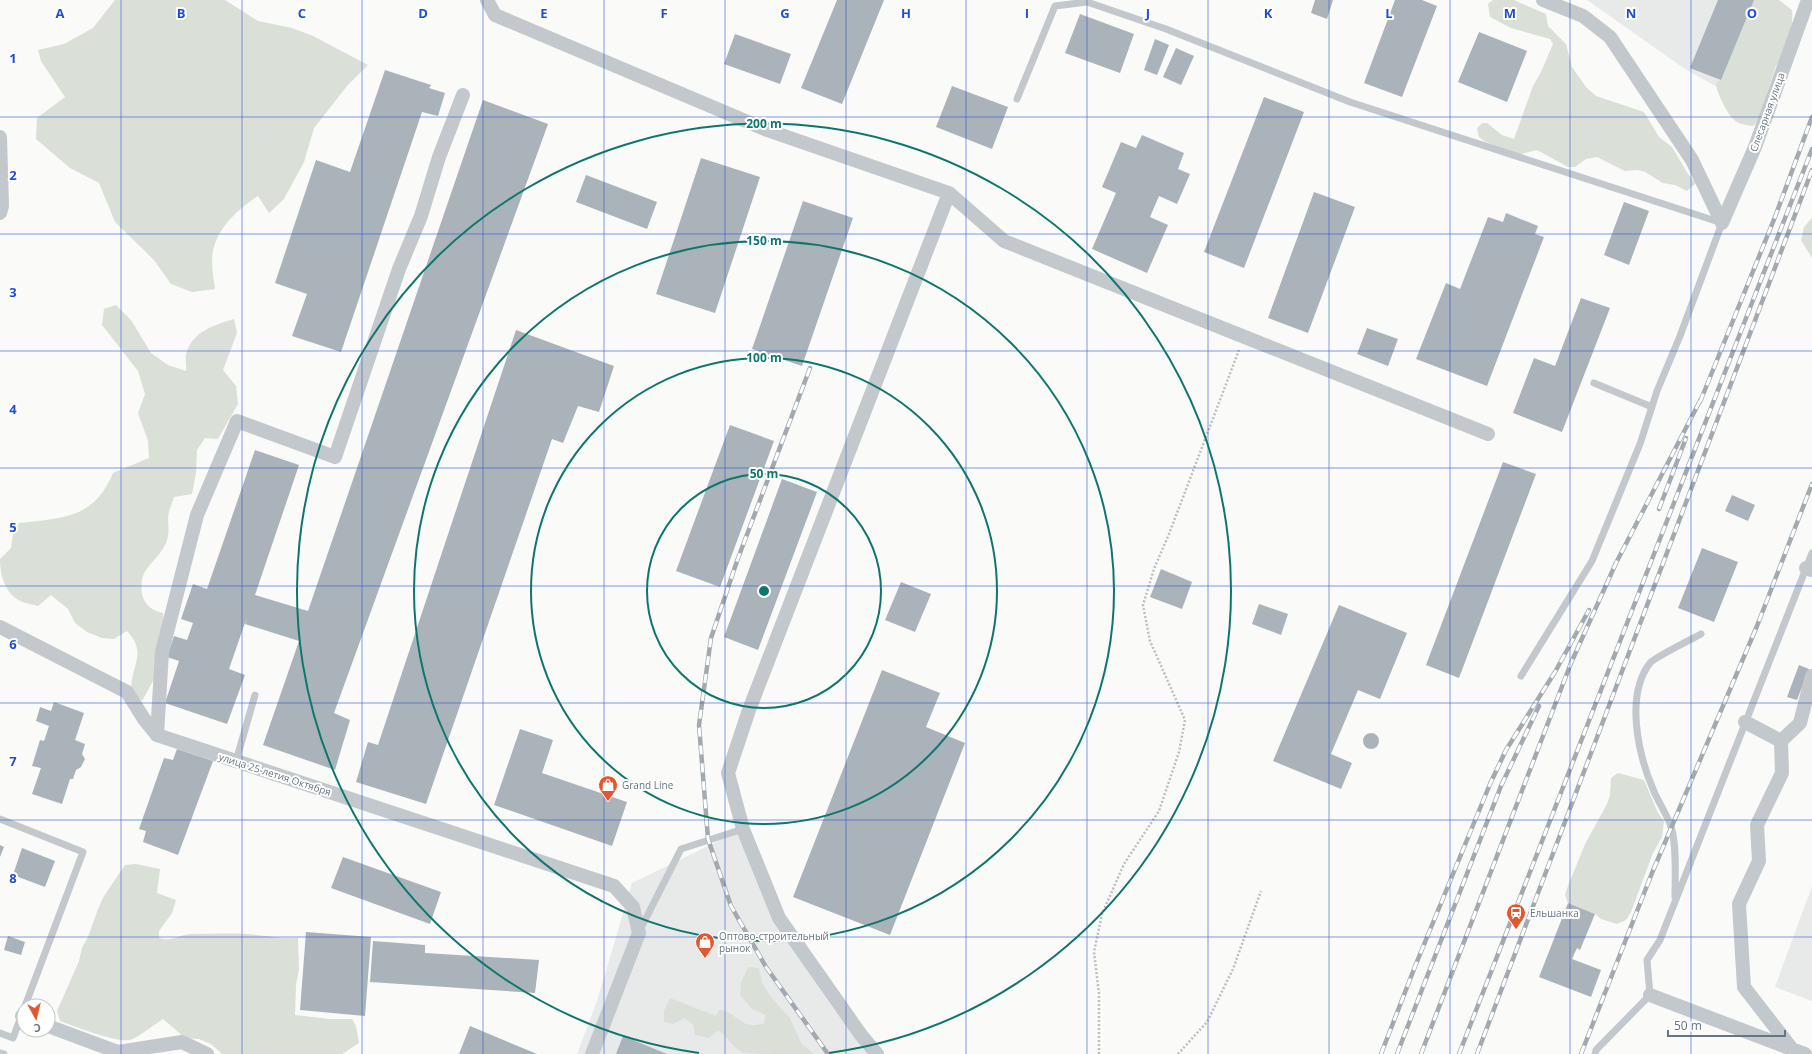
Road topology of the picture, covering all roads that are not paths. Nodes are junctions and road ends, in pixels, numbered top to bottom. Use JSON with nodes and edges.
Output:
{"nodes":[{"id":1,"x":487,"y":0,"type":"edge"},
{"id":2,"x":1543,"y":0,"type":"edge"},
{"id":3,"x":1808,"y":0,"type":"edge"},
{"id":4,"x":463,"y":95,"type":"dead end"},
{"id":5,"x":1017,"y":99,"type":"dead end"},
{"id":6,"x":0,"y":137,"type":"edge"},
{"id":7,"x":949,"y":193,"type":"junction"},
{"id":8,"x":0,"y":214,"type":"edge"},
{"id":9,"x":1722,"y":223,"type":"junction"},
{"id":10,"x":1594,"y":383,"type":"dead end"},
{"id":11,"x":1652,"y":406,"type":"junction"},
{"id":12,"x":1488,"y":434,"type":"dead end"},
{"id":13,"x":1812,"y":553,"type":"edge"},
{"id":14,"x":1809,"y":569,"type":"edge"},
{"id":15,"x":0,"y":627,"type":"edge"},
{"id":16,"x":1700,"y":634,"type":"dead end"},
{"id":17,"x":1521,"y":676,"type":"dead end"},
{"id":18,"x":1812,"y":676,"type":"edge"},
{"id":19,"x":255,"y":695,"type":"dead end"},
{"id":20,"x":1745,"y":722,"type":"junction"},
{"id":21,"x":158,"y":735,"type":"junction"},
{"id":22,"x":1780,"y":741,"type":"junction"},
{"id":23,"x":236,"y":761,"type":"junction"},
{"id":24,"x":0,"y":819,"type":"edge"},
{"id":25,"x":743,"y":829,"type":"junction"},
{"id":26,"x":1674,"y":902,"type":"junction"},
{"id":27,"x":639,"y":932,"type":"junction"},
{"id":28,"x":1650,"y":995,"type":"junction"},
{"id":29,"x":29,"y":998,"type":"edge"},
{"id":30,"x":56,"y":1029,"type":"edge"},
{"id":31,"x":16,"y":1031,"type":"edge"},
{"id":32,"x":0,"y":1033,"type":"edge"},
{"id":33,"x":1798,"y":1052,"type":"edge"},
{"id":34,"x":0,"y":1053,"type":"edge"},
{"id":35,"x":4,"y":1054,"type":"edge"},
{"id":36,"x":207,"y":1054,"type":"edge"},
{"id":37,"x":592,"y":1054,"type":"edge"},
{"id":38,"x":877,"y":1054,"type":"edge"},
{"id":39,"x":1595,"y":1054,"type":"edge"}],
"edges":[{"from":1,"to":7,"type":"street"},
{"from":2,"to":9,"type":"street"},
{"from":3,"to":9,"type":"street","name":"Слесарная улица"},
{"from":4,"to":21,"type":"street"},
{"from":5,"to":9,"type":"lane"},
{"from":6,"to":8,"type":"street"},
{"from":7,"to":12,"type":"street"},
{"from":7,"to":25,"type":"street"},
{"from":9,"to":11,"type":"lane"},
{"from":10,"to":11,"type":"lane"},
{"from":11,"to":17,"type":"lane"},
{"from":13,"to":14,"type":"lane"},
{"from":14,"to":20,"type":"lane"},
{"from":15,"to":21,"type":"street"},
{"from":16,"to":26,"type":"lane"},
{"from":18,"to":22,"type":"street"},
{"from":19,"to":23,"type":"lane"},
{"from":20,"to":22,"type":"street"},
{"from":20,"to":26,"type":"lane"},
{"from":21,"to":23,"type":"street","name":"улица 25-летия Октября"},
{"from":22,"to":33,"type":"street"},
{"from":23,"to":27,"type":"street","name":"улица 25-летия Октября"},
{"from":24,"to":29,"type":"lane"},
{"from":25,"to":27,"type":"lane"},
{"from":25,"to":38,"type":"street"},
{"from":26,"to":28,"type":"lane"},
{"from":27,"to":37,"type":"street"},
{"from":28,"to":33,"type":"street"},
{"from":28,"to":39,"type":"lane"},
{"from":30,"to":36,"type":"street"},
{"from":31,"to":32,"type":"lane"},
{"from":34,"to":35,"type":"lane"}]}
